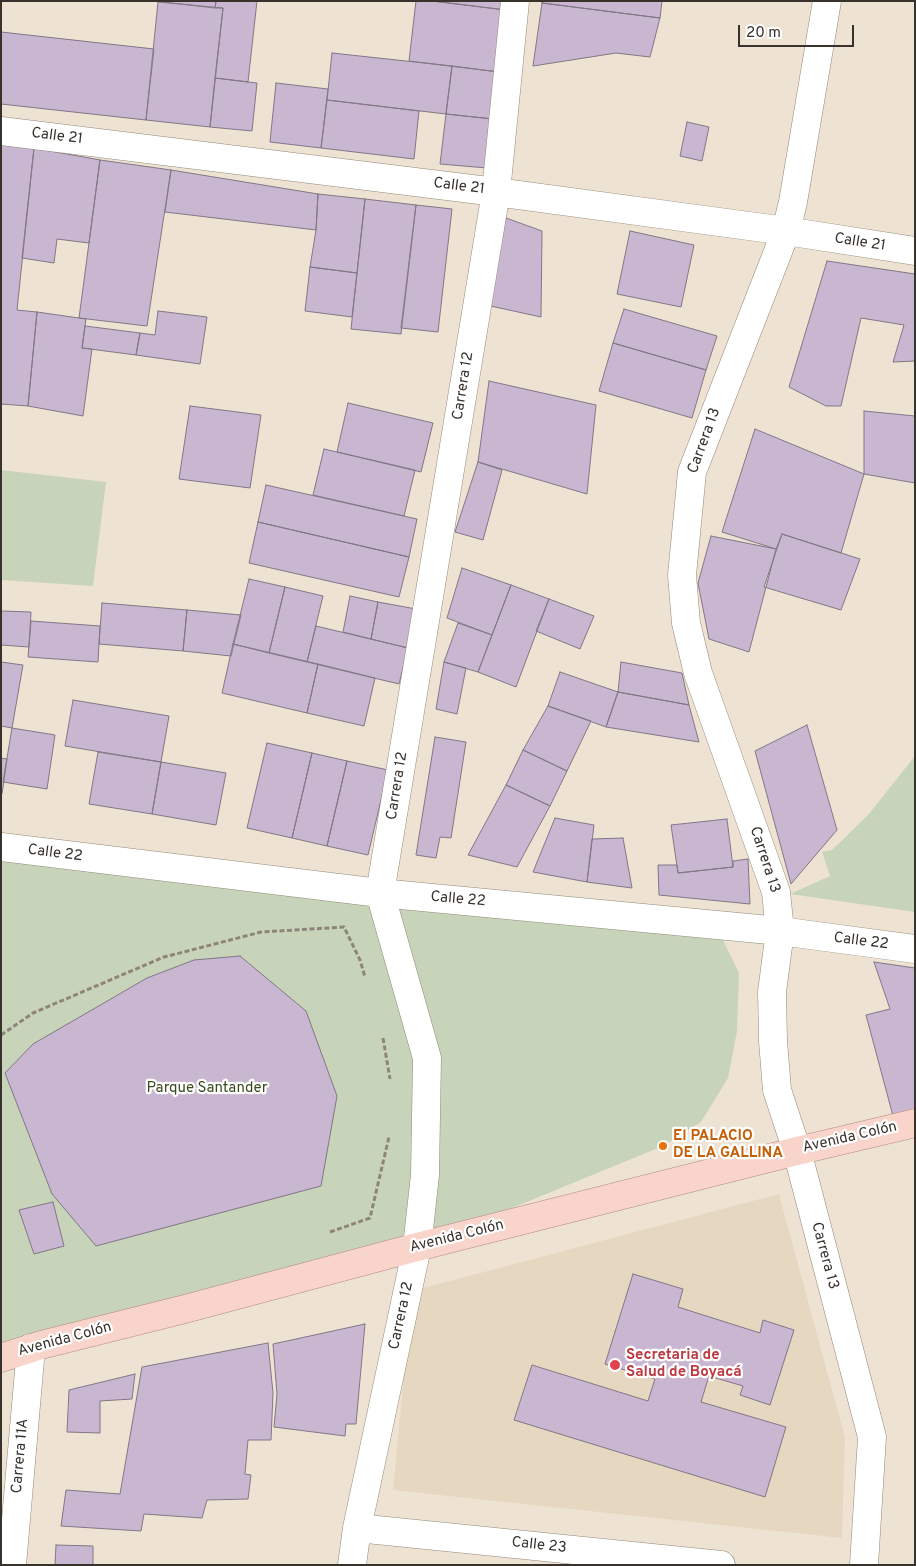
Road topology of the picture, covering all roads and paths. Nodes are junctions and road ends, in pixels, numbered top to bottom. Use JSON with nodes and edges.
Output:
{"nodes":[{"id":1,"x":515,"y":1,"type":"edge"},
{"id":2,"x":827,"y":1,"type":"edge"},
{"id":3,"x":1,"y":131,"type":"edge"},
{"id":4,"x":496,"y":192,"type":"junction"},
{"id":5,"x":786,"y":231,"type":"junction"},
{"id":6,"x":915,"y":251,"type":"edge"},
{"id":7,"x":1,"y":847,"type":"edge"},
{"id":8,"x":380,"y":893,"type":"junction"},
{"id":9,"x":780,"y":931,"type":"junction"},
{"id":10,"x":915,"y":949,"type":"edge"},
{"id":11,"x":368,"y":985,"type":"dead end"},
{"id":12,"x":1,"y":1035,"type":"edge"},
{"id":13,"x":383,"y":1036,"type":"dead end"},
{"id":14,"x":391,"y":1082,"type":"dead end"},
{"id":15,"x":915,"y":1123,"type":"edge"},
{"id":16,"x":389,"y":1136,"type":"dead end"},
{"id":17,"x":797,"y":1150,"type":"junction"},
{"id":18,"x":325,"y":1234,"type":"dead end"},
{"id":19,"x":417,"y":1247,"type":"junction"},
{"id":20,"x":31,"y":1348,"type":"junction"},
{"id":21,"x":1,"y":1358,"type":"edge"},
{"id":22,"x":357,"y":1528,"type":"junction"},
{"id":23,"x":12,"y":1565,"type":"edge"},
{"id":24,"x":352,"y":1565,"type":"edge"},
{"id":25,"x":722,"y":1565,"type":"edge"},
{"id":26,"x":864,"y":1565,"type":"edge"}],
"edges":[{"from":1,"to":4,"type":"street","name":"Carrera 12"},
{"from":2,"to":5,"type":"street","name":"Carrera 13"},
{"from":3,"to":4,"type":"street","name":"Calle 21"},
{"from":4,"to":5,"type":"street","name":"Calle 21"},
{"from":4,"to":8,"type":"street","name":"Carrera 12"},
{"from":5,"to":6,"type":"street","name":"Calle 21"},
{"from":5,"to":9,"type":"street","name":"Carrera 13"},
{"from":7,"to":8,"type":"street","name":"Calle 22"},
{"from":8,"to":9,"type":"street","name":"Calle 22"},
{"from":8,"to":19,"type":"street","name":"Carrera 12"},
{"from":9,"to":10,"type":"street","name":"Calle 22"},
{"from":9,"to":17,"type":"street","name":"Carrera 13"},
{"from":11,"to":12,"type":"path"},
{"from":13,"to":14,"type":"path"},
{"from":15,"to":17,"type":"main road","name":"Avenida Colón"},
{"from":16,"to":18,"type":"path"},
{"from":17,"to":19,"type":"main road","name":"Avenida Colón"},
{"from":17,"to":26,"type":"street","name":"Carrera 13"},
{"from":19,"to":20,"type":"main road","name":"Avenida Colón"},
{"from":19,"to":22,"type":"street","name":"Carrera 12"},
{"from":20,"to":21,"type":"main road","name":"Avenida Colón"},
{"from":20,"to":23,"type":"street","name":"Carrera 11A"},
{"from":22,"to":24,"type":"street","name":"Carrera 12"},
{"from":22,"to":25,"type":"street","name":"Calle 23"}]}
